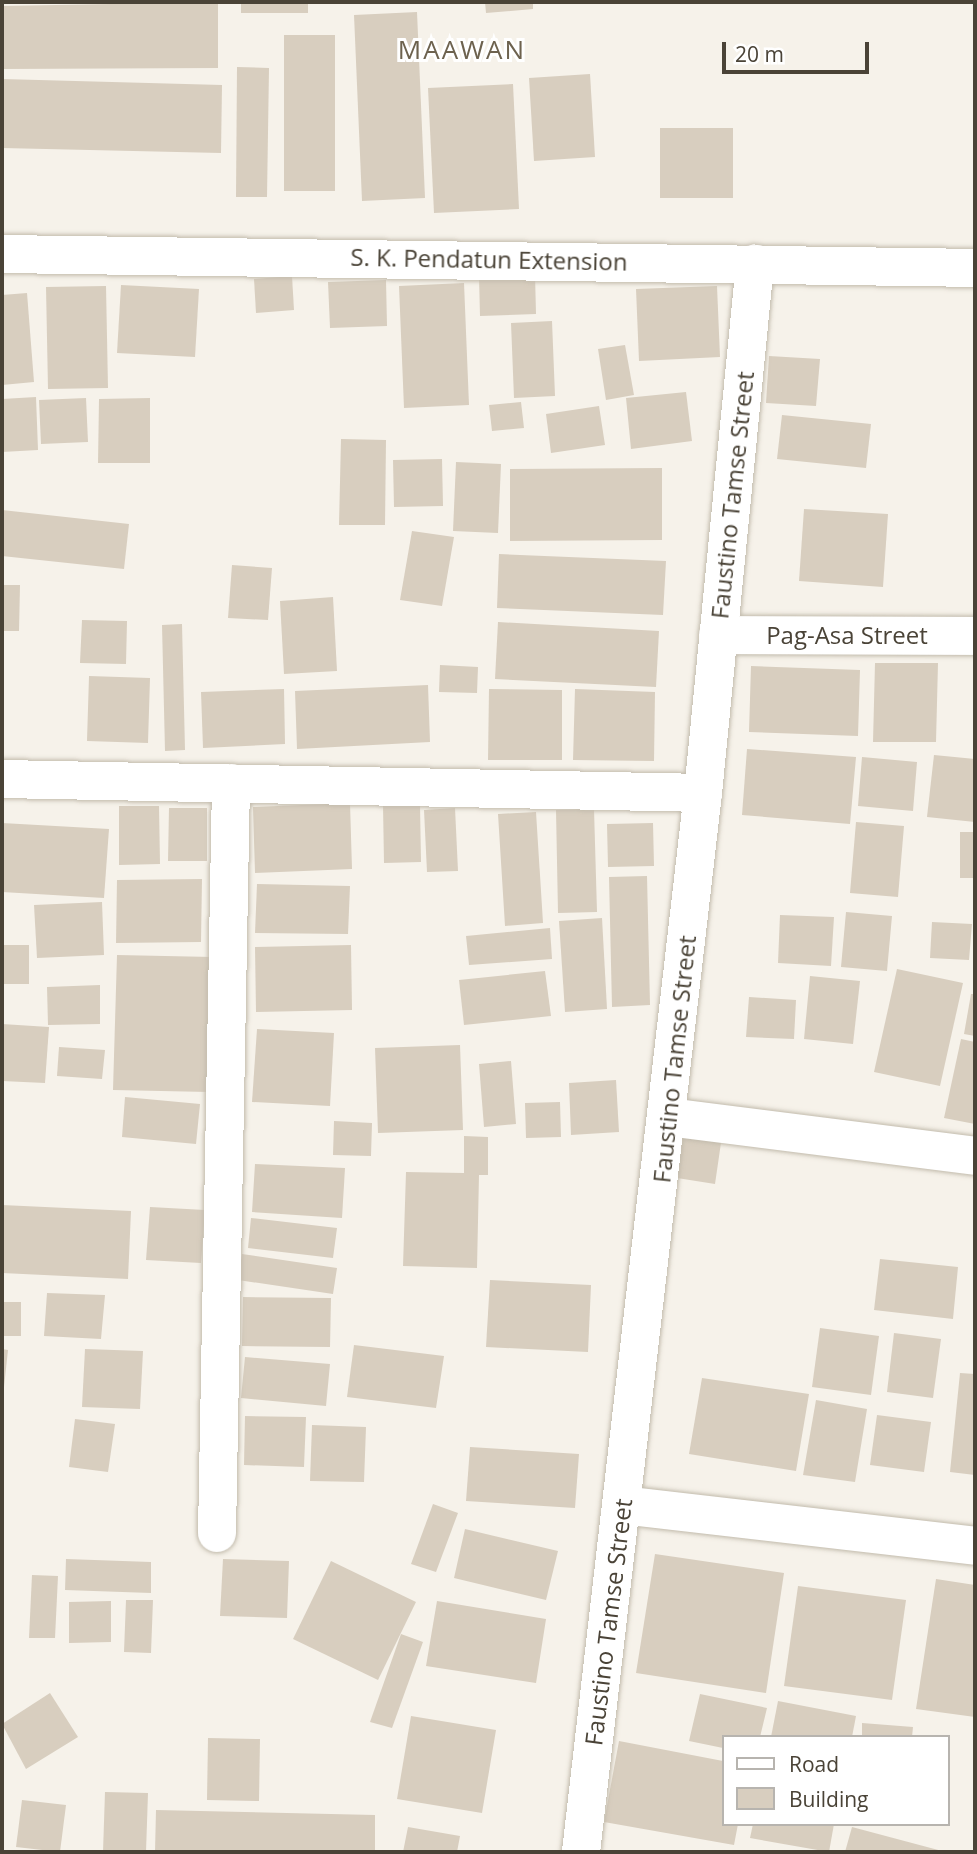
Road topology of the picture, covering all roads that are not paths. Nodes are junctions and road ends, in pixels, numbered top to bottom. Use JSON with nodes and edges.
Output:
{"nodes":[{"id":1,"x":2,"y":254,"type":"edge"},
{"id":2,"x":755,"y":264,"type":"junction"},
{"id":3,"x":975,"y":268,"type":"edge"},
{"id":4,"x":718,"y":635,"type":"junction"},
{"id":5,"x":975,"y":636,"type":"edge"},
{"id":6,"x":2,"y":779,"type":"edge"},
{"id":7,"x":231,"y":783,"type":"junction"},
{"id":8,"x":703,"y":793,"type":"junction"},
{"id":9,"x":668,"y":1116,"type":"junction"},
{"id":10,"x":975,"y":1156,"type":"edge"},
{"id":11,"x":622,"y":1505,"type":"junction"},
{"id":12,"x":217,"y":1533,"type":"dead end"},
{"id":13,"x":975,"y":1546,"type":"edge"},
{"id":14,"x":581,"y":1852,"type":"edge"}],
"edges":[{"from":1,"to":2,"type":"street","name":"S. K. Pendatun Extension"},
{"from":2,"to":3,"type":"street","name":"S. K. Pendatun Extension"},
{"from":2,"to":4,"type":"street","name":"Faustino Tamse Street"},
{"from":4,"to":5,"type":"street","name":"Pag-Asa Street"},
{"from":4,"to":8,"type":"street","name":"Faustino Tamse Street"},
{"from":6,"to":7,"type":"street"},
{"from":7,"to":8,"type":"street"},
{"from":7,"to":12,"type":"street"},
{"from":8,"to":9,"type":"street","name":"Faustino Tamse Street"},
{"from":9,"to":10,"type":"street"},
{"from":9,"to":11,"type":"street","name":"Faustino Tamse Street"},
{"from":11,"to":13,"type":"street"},
{"from":11,"to":14,"type":"street","name":"Faustino Tamse Street"}]}
